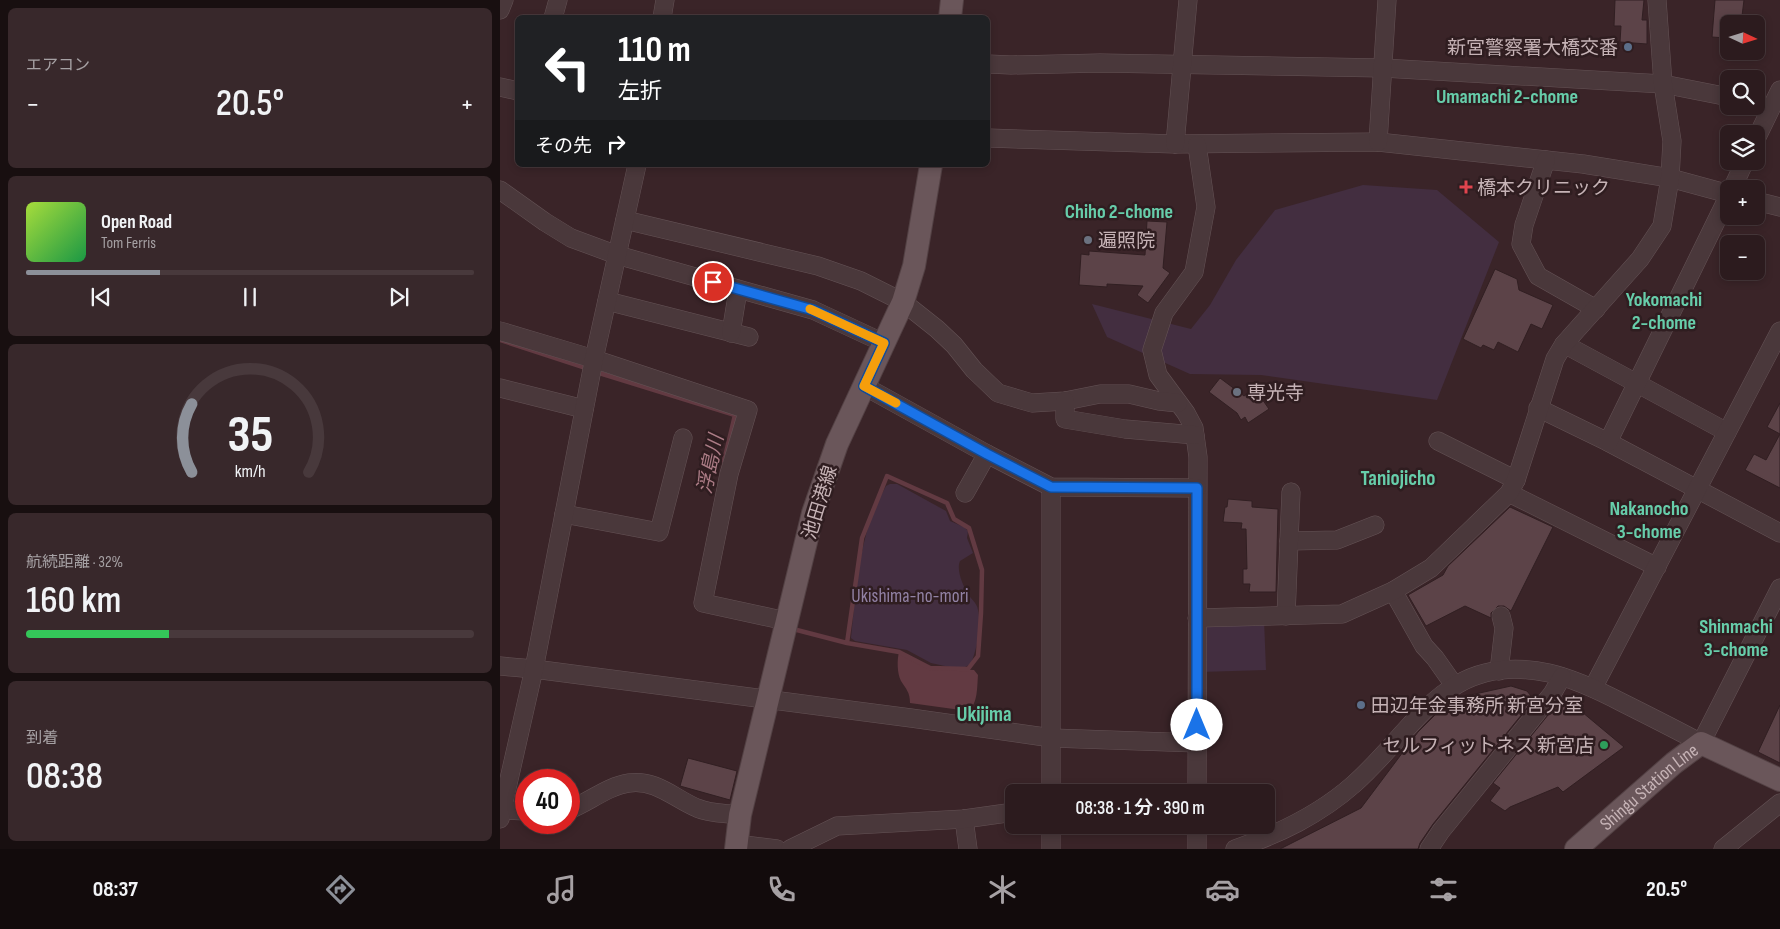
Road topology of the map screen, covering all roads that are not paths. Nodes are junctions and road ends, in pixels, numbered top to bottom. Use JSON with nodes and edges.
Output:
{"nodes":[{"id":1,"x":504,"y":0,"type":"edge"},
{"id":2,"x":558,"y":0,"type":"edge"},
{"id":3,"x":665,"y":0,"type":"edge"},
{"id":4,"x":952,"y":0,"type":"edge"},
{"id":5,"x":1188,"y":0,"type":"edge"},
{"id":6,"x":1387,"y":0,"type":"edge"},
{"id":7,"x":1656,"y":0,"type":"edge"},
{"id":8,"x":500,"y":10,"type":"edge"},
{"id":9,"x":554,"y":15,"type":"edge"},
{"id":10,"x":662,"y":15,"type":"edge"},
{"id":11,"x":950,"y":15,"type":"edge"},
{"id":12,"x":990,"y":64,"type":"edge"},
{"id":13,"x":1182,"y":66,"type":"junction"},
{"id":14,"x":1383,"y":68,"type":"junction"},
{"id":15,"x":1663,"y":84,"type":"junction"},
{"id":16,"x":500,"y":87,"type":"edge"},
{"id":17,"x":515,"y":91,"type":"edge"},
{"id":18,"x":1720,"y":95,"type":"edge"},
{"id":19,"x":1770,"y":99,"type":"edge"},
{"id":20,"x":1761,"y":125,"type":"edge"},
{"id":21,"x":990,"y":138,"type":"edge"},
{"id":22,"x":1378,"y":142,"type":"junction"},
{"id":23,"x":1175,"y":144,"type":"junction"},
{"id":24,"x":1197,"y":145,"type":"junction"},
{"id":25,"x":1546,"y":160,"type":"junction"},
{"id":26,"x":636,"y":167,"type":"edge"},
{"id":27,"x":932,"y":167,"type":"edge"},
{"id":28,"x":1670,"y":178,"type":"junction"},
{"id":29,"x":500,"y":190,"type":"edge"},
{"id":30,"x":1720,"y":192,"type":"edge"},
{"id":31,"x":1765,"y":203,"type":"edge"},
{"id":32,"x":1780,"y":207,"type":"edge"},
{"id":33,"x":1720,"y":212,"type":"edge"},
{"id":34,"x":625,"y":220,"type":"junction"},
{"id":35,"x":617,"y":254,"type":"junction"},
{"id":36,"x":738,"y":290,"type":"junction"},
{"id":37,"x":607,"y":301,"type":"junction"},
{"id":38,"x":903,"y":302,"type":"junction"},
{"id":39,"x":1596,"y":309,"type":"junction"},
{"id":40,"x":500,"y":331,"type":"edge"},
{"id":41,"x":1780,"y":332,"type":"edge"},
{"id":42,"x":731,"y":333,"type":"junction"},
{"id":43,"x":750,"y":337,"type":"dead end"},
{"id":44,"x":884,"y":343,"type":"junction"},
{"id":45,"x":1564,"y":344,"type":"junction"},
{"id":46,"x":594,"y":359,"type":"junction"},
{"id":47,"x":1637,"y":383,"type":"junction"},
{"id":48,"x":864,"y":386,"type":"junction"},
{"id":49,"x":500,"y":388,"type":"edge"},
{"id":50,"x":1064,"y":401,"type":"junction"},
{"id":51,"x":1178,"y":403,"type":"junction"},
{"id":52,"x":1538,"y":408,"type":"junction"},
{"id":53,"x":584,"y":409,"type":"junction"},
{"id":54,"x":1727,"y":432,"type":"junction"},
{"id":55,"x":1195,"y":434,"type":"junction"},
{"id":56,"x":683,"y":438,"type":"dead end"},
{"id":57,"x":1438,"y":442,"type":"dead end"},
{"id":58,"x":1608,"y":442,"type":"junction"},
{"id":59,"x":987,"y":454,"type":"junction"},
{"id":60,"x":1512,"y":486,"type":"junction"},
{"id":61,"x":1051,"y":487,"type":"junction"},
{"id":62,"x":1197,"y":488,"type":"junction"},
{"id":63,"x":1697,"y":490,"type":"junction"},
{"id":64,"x":1291,"y":492,"type":"dead end"},
{"id":65,"x":965,"y":493,"type":"dead end"},
{"id":66,"x":564,"y":514,"type":"junction"},
{"id":67,"x":1375,"y":525,"type":"dead end"},
{"id":68,"x":1780,"y":533,"type":"edge"},
{"id":69,"x":1289,"y":541,"type":"junction"},
{"id":70,"x":1656,"y":567,"type":"junction"},
{"id":71,"x":1780,"y":588,"type":"edge"},
{"id":72,"x":1393,"y":591,"type":"junction"},
{"id":73,"x":1286,"y":616,"type":"junction"},
{"id":74,"x":1501,"y":616,"type":"dead end"},
{"id":75,"x":1197,"y":618,"type":"junction"},
{"id":76,"x":786,"y":621,"type":"junction"},
{"id":77,"x":500,"y":666,"type":"edge"},
{"id":78,"x":534,"y":669,"type":"junction"},
{"id":79,"x":1499,"y":671,"type":"junction"},
{"id":80,"x":1562,"y":677,"type":"junction"},
{"id":81,"x":1454,"y":686,"type":"junction"},
{"id":82,"x":1593,"y":688,"type":"junction"},
{"id":83,"x":768,"y":700,"type":"junction"},
{"id":84,"x":1052,"y":738,"type":"junction"},
{"id":85,"x":1197,"y":743,"type":"junction"},
{"id":86,"x":1701,"y":743,"type":"junction"},
{"id":87,"x":1780,"y":780,"type":"edge"},
{"id":88,"x":1051,"y":784,"type":"edge"},
{"id":89,"x":1197,"y":784,"type":"edge"},
{"id":90,"x":1780,"y":803,"type":"edge"},
{"id":91,"x":580,"y":804,"type":"edge"},
{"id":92,"x":515,"y":812,"type":"edge"},
{"id":93,"x":501,"y":813,"type":"edge"},
{"id":94,"x":1005,"y":813,"type":"edge"},
{"id":95,"x":740,"y":815,"type":"junction"},
{"id":96,"x":964,"y":819,"type":"junction"},
{"id":97,"x":1051,"y":834,"type":"edge"},
{"id":98,"x":1197,"y":834,"type":"edge"},
{"id":99,"x":736,"y":846,"type":"edge"},
{"id":100,"x":801,"y":847,"type":"edge"},
{"id":101,"x":777,"y":849,"type":"edge"},
{"id":102,"x":968,"y":849,"type":"edge"},
{"id":103,"x":1051,"y":849,"type":"edge"},
{"id":104,"x":1197,"y":849,"type":"edge"},
{"id":105,"x":1235,"y":849,"type":"edge"},
{"id":106,"x":1429,"y":849,"type":"edge"},
{"id":107,"x":1576,"y":849,"type":"edge"},
{"id":108,"x":1723,"y":849,"type":"edge"}],
"edges":[{"from":1,"to":8,"type":"street"},
{"from":2,"to":9,"type":"street"},
{"from":3,"to":10,"type":"street"},
{"from":4,"to":11,"type":"main road"},
{"from":5,"to":13,"type":"street"},
{"from":6,"to":14,"type":"street"},
{"from":7,"to":15,"type":"street"},
{"from":12,"to":13,"type":"street"},
{"from":13,"to":14,"type":"street"},
{"from":13,"to":23,"type":"street"},
{"from":14,"to":15,"type":"street"},
{"from":14,"to":22,"type":"street"},
{"from":15,"to":18,"type":"street"},
{"from":15,"to":28,"type":"street"},
{"from":16,"to":17,"type":"street"},
{"from":19,"to":20,"type":"street"},
{"from":21,"to":23,"type":"street"},
{"from":22,"to":24,"type":"street"},
{"from":22,"to":25,"type":"street"},
{"from":23,"to":24,"type":"street"},
{"from":24,"to":51,"type":"street"},
{"from":25,"to":28,"type":"street"},
{"from":25,"to":39,"type":"street"},
{"from":26,"to":34,"type":"street"},
{"from":27,"to":38,"type":"main road","name":"池田港線"},
{"from":28,"to":30,"type":"street"},
{"from":28,"to":39,"type":"street"},
{"from":29,"to":35,"type":"street"},
{"from":31,"to":32,"type":"street"},
{"from":33,"to":47,"type":"street"},
{"from":34,"to":35,"type":"street"},
{"from":34,"to":38,"type":"street"},
{"from":35,"to":36,"type":"street"},
{"from":35,"to":37,"type":"street"},
{"from":36,"to":42,"type":"street"},
{"from":36,"to":44,"type":"street"},
{"from":37,"to":42,"type":"street"},
{"from":37,"to":46,"type":"street"},
{"from":38,"to":44,"type":"main road","name":"池田港線"},
{"from":38,"to":50,"type":"street"},
{"from":39,"to":45,"type":"street"},
{"from":40,"to":46,"type":"street"},
{"from":41,"to":54,"type":"street"},
{"from":42,"to":43,"type":"street"},
{"from":44,"to":48,"type":"main road","name":"池田港線"},
{"from":45,"to":47,"type":"street"},
{"from":45,"to":52,"type":"street"},
{"from":46,"to":53,"type":"street"},
{"from":46,"to":76,"type":"street"},
{"from":47,"to":54,"type":"street"},
{"from":47,"to":58,"type":"street"},
{"from":48,"to":59,"type":"street"},
{"from":48,"to":76,"type":"main road","name":"池田港線"},
{"from":49,"to":53,"type":"street"},
{"from":50,"to":51,"type":"street"},
{"from":50,"to":55,"type":"street"},
{"from":51,"to":55,"type":"street"},
{"from":52,"to":58,"type":"street"},
{"from":52,"to":60,"type":"street"},
{"from":53,"to":66,"type":"street"},
{"from":54,"to":63,"type":"street"},
{"from":55,"to":62,"type":"street"},
{"from":56,"to":66,"type":"street"},
{"from":57,"to":60,"type":"street"},
{"from":58,"to":63,"type":"street"},
{"from":59,"to":61,"type":"street"},
{"from":59,"to":65,"type":"street"},
{"from":60,"to":70,"type":"street"},
{"from":60,"to":72,"type":"street"},
{"from":61,"to":62,"type":"street"},
{"from":61,"to":84,"type":"street"},
{"from":62,"to":75,"type":"street"},
{"from":63,"to":68,"type":"street"},
{"from":63,"to":70,"type":"street"},
{"from":64,"to":69,"type":"street"},
{"from":66,"to":78,"type":"street"},
{"from":67,"to":69,"type":"street"},
{"from":69,"to":73,"type":"street"},
{"from":70,"to":82,"type":"street"},
{"from":71,"to":86,"type":"street"},
{"from":72,"to":73,"type":"street"},
{"from":72,"to":81,"type":"street"},
{"from":73,"to":75,"type":"street"},
{"from":74,"to":79,"type":"street"},
{"from":75,"to":85,"type":"street"},
{"from":76,"to":83,"type":"main road","name":"池田港線"},
{"from":77,"to":78,"type":"street"},
{"from":78,"to":83,"type":"street"},
{"from":78,"to":93,"type":"street"},
{"from":79,"to":80,"type":"street"},
{"from":79,"to":81,"type":"street"},
{"from":80,"to":82,"type":"street"},
{"from":80,"to":106,"type":"street"},
{"from":81,"to":105,"type":"street"},
{"from":82,"to":86,"type":"street"},
{"from":83,"to":84,"type":"street"},
{"from":83,"to":95,"type":"main road","name":"池田港線"},
{"from":84,"to":85,"type":"street"},
{"from":84,"to":88,"type":"street"},
{"from":85,"to":89,"type":"street"},
{"from":86,"to":87,"type":"main road","name":"Shingu Station Line"},
{"from":86,"to":107,"type":"main road","name":"Shingu Station Line"},
{"from":90,"to":108,"type":"street"},
{"from":91,"to":95,"type":"street"},
{"from":92,"to":93,"type":"street"},
{"from":94,"to":96,"type":"street"},
{"from":95,"to":99,"type":"main road","name":"池田港線"},
{"from":96,"to":100,"type":"street"},
{"from":96,"to":102,"type":"street"},
{"from":97,"to":103,"type":"street"},
{"from":98,"to":104,"type":"street"},
{"from":99,"to":101,"type":"street"}]}
